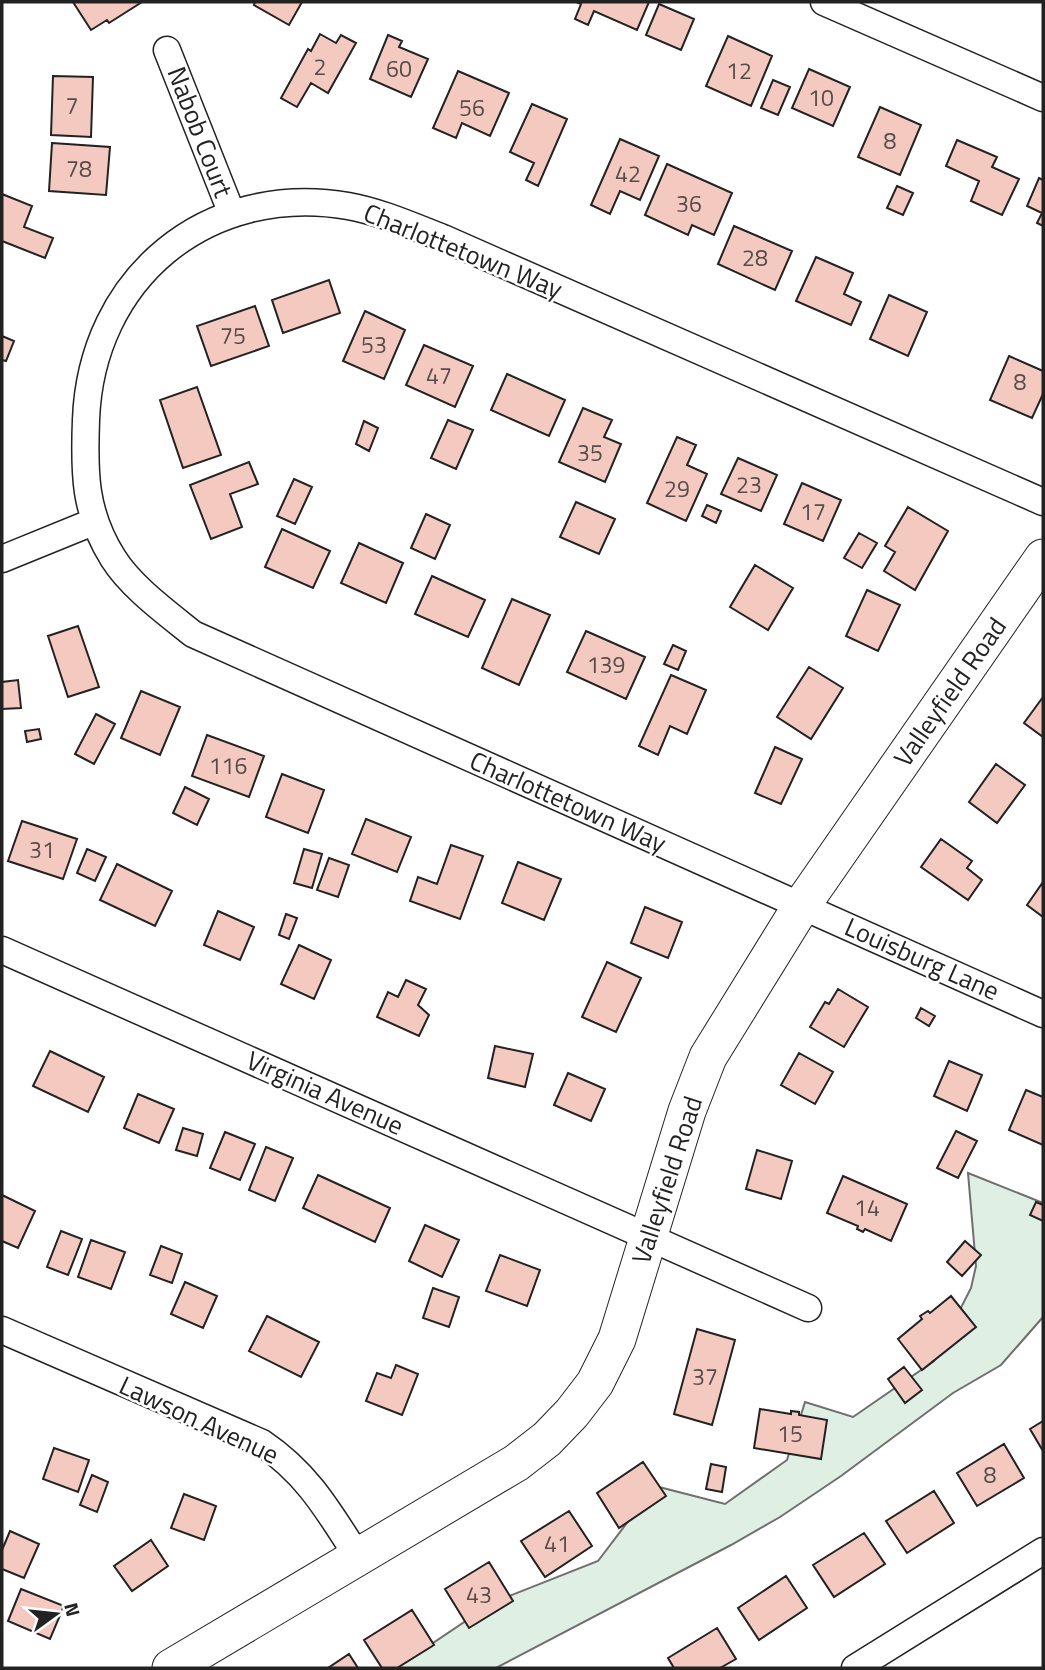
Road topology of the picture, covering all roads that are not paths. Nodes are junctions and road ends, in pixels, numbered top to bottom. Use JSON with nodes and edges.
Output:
{"nodes":[{"id":1,"x":824,"y":2,"type":"edge"},
{"id":2,"x":167,"y":50,"type":"dead end"},
{"id":3,"x":1043,"y":98,"type":"edge"},
{"id":4,"x":232,"y":214,"type":"junction"},
{"id":5,"x":1043,"y":502,"type":"edge"},
{"id":6,"x":93,"y":522,"type":"junction"},
{"id":7,"x":1043,"y":558,"type":"edge"},
{"id":8,"x":2,"y":559,"type":"edge"},
{"id":9,"x":802,"y":905,"type":"junction"},
{"id":10,"x":2,"y":950,"type":"edge"},
{"id":11,"x":1043,"y":1014,"type":"edge"},
{"id":12,"x":649,"y":1236,"type":"junction"},
{"id":13,"x":808,"y":1308,"type":"dead end"},
{"id":14,"x":2,"y":1330,"type":"edge"},
{"id":15,"x":1043,"y":1551,"type":"edge"},
{"id":16,"x":358,"y":1557,"type":"junction"},
{"id":17,"x":171,"y":1668,"type":"edge"},
{"id":18,"x":855,"y":1668,"type":"edge"}],
"edges":[{"from":1,"to":3,"type":"street"},
{"from":2,"to":4,"type":"street","name":"Nabob Court"},
{"from":4,"to":5,"type":"street","name":"Charlottetown Way"},
{"from":4,"to":6,"type":"street","name":"Charlottetown Way"},
{"from":6,"to":8,"type":"street"},
{"from":6,"to":9,"type":"street","name":"Charlottetown Way"},
{"from":7,"to":9,"type":"street","name":"Valleyfield Road"},
{"from":9,"to":11,"type":"street","name":"Louisburg Lane"},
{"from":9,"to":12,"type":"street","name":"Valleyfield Road"},
{"from":10,"to":12,"type":"street","name":"Virginia Avenue"},
{"from":12,"to":13,"type":"street","name":"Virginia Avenue"},
{"from":12,"to":16,"type":"street","name":"Valleyfield Road"},
{"from":14,"to":16,"type":"street","name":"Lawson Avenue"},
{"from":15,"to":18,"type":"street"},
{"from":16,"to":17,"type":"street","name":"Valleyfield Road"}]}
